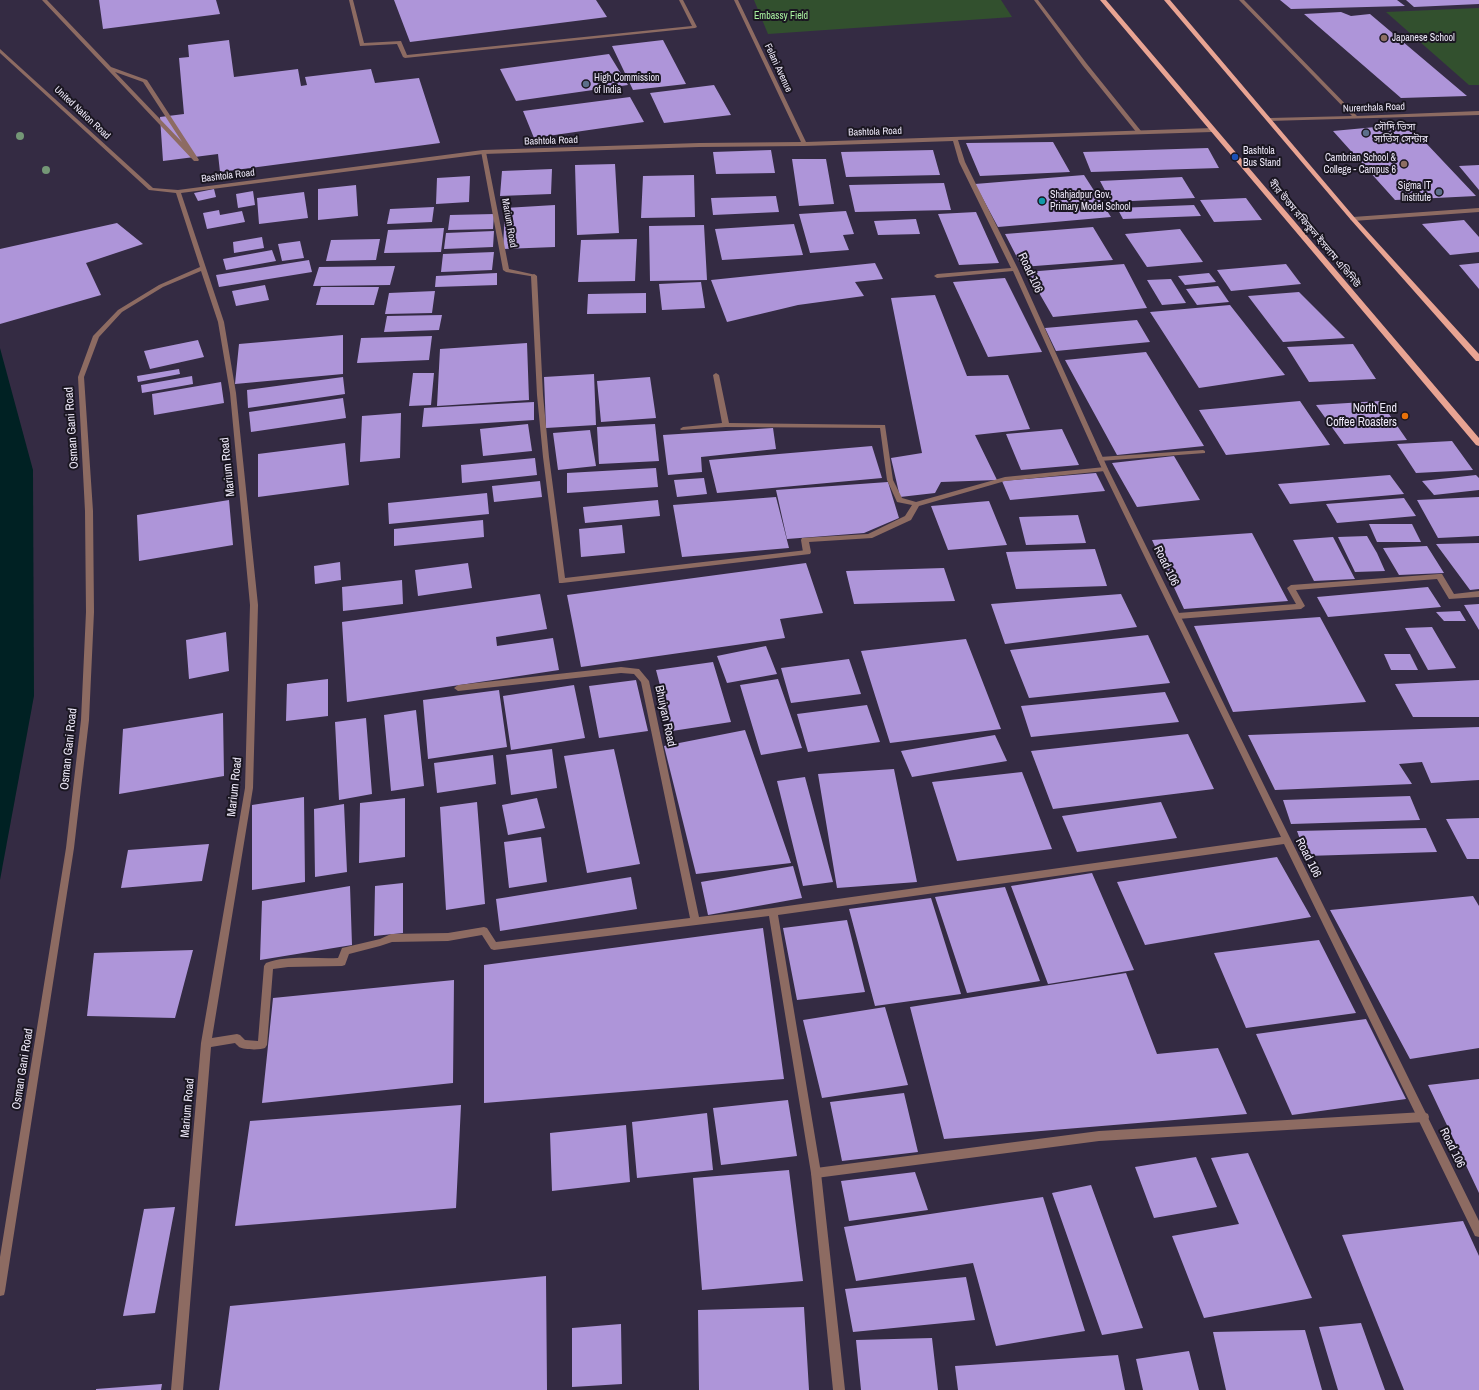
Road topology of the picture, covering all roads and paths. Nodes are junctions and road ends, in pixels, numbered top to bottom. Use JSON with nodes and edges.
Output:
{"nodes":[{"id":1,"x":44,"y":0,"type":"edge"},
{"id":2,"x":350,"y":0,"type":"edge"},
{"id":3,"x":681,"y":0,"type":"edge"},
{"id":4,"x":736,"y":0,"type":"edge"},
{"id":5,"x":1036,"y":0,"type":"edge"},
{"id":6,"x":1103,"y":0,"type":"edge"},
{"id":7,"x":1167,"y":0,"type":"edge"},
{"id":8,"x":1241,"y":0,"type":"edge"},
{"id":9,"x":0,"y":50,"type":"edge"},
{"id":10,"x":108,"y":68,"type":"junction"},
{"id":11,"x":1479,"y":113,"type":"edge"},
{"id":12,"x":1356,"y":117,"type":"junction"},
{"id":13,"x":1270,"y":120,"type":"junction"},
{"id":14,"x":1212,"y":130,"type":"junction"},
{"id":15,"x":1139,"y":132,"type":"junction"},
{"id":16,"x":955,"y":139,"type":"junction"},
{"id":17,"x":804,"y":144,"type":"junction"},
{"id":18,"x":483,"y":152,"type":"junction"},
{"id":19,"x":151,"y":189,"type":"joint"},
{"id":20,"x":178,"y":192,"type":"junction"},
{"id":21,"x":1479,"y":210,"type":"edge"},
{"id":22,"x":1353,"y":219,"type":"junction"},
{"id":23,"x":203,"y":268,"type":"junction"},
{"id":24,"x":1015,"y":269,"type":"junction"},
{"id":25,"x":937,"y":276,"type":"dead end"},
{"id":26,"x":1479,"y":359,"type":"edge"},
{"id":27,"x":716,"y":374,"type":"dead end"},
{"id":28,"x":726,"y":425,"type":"junction"},
{"id":29,"x":683,"y":429,"type":"dead end"},
{"id":30,"x":1479,"y":443,"type":"edge"},
{"id":31,"x":1203,"y":452,"type":"dead end"},
{"id":32,"x":1100,"y":459,"type":"junction"},
{"id":33,"x":1105,"y":469,"type":"junction"},
{"id":34,"x":916,"y":504,"type":"junction"},
{"id":35,"x":1479,"y":594,"type":"edge"},
{"id":36,"x":1178,"y":616,"type":"junction"},
{"id":37,"x":458,"y":688,"type":"dead end"},
{"id":38,"x":1285,"y":840,"type":"junction"},
{"id":39,"x":773,"y":912,"type":"junction"},
{"id":40,"x":695,"y":921,"type":"junction"},
{"id":41,"x":206,"y":1043,"type":"junction"},
{"id":42,"x":1424,"y":1117,"type":"junction"},
{"id":43,"x":816,"y":1173,"type":"junction"},
{"id":44,"x":1479,"y":1232,"type":"edge"},
{"id":45,"x":0,"y":1291,"type":"edge"},
{"id":46,"x":177,"y":1390,"type":"edge"},
{"id":47,"x":839,"y":1390,"type":"edge"}],
"edges":[{"from":1,"to":10,"type":"street"},
{"from":2,"to":3,"type":"street"},
{"from":4,"to":17,"type":"street","name":"Felani Avenue"},
{"from":5,"to":15,"type":"street"},
{"from":6,"to":14,"type":"main road","name":"বীর উত্তম রফিকুল ইসলাম এভিনিউ"},
{"from":7,"to":13,"type":"main road"},
{"from":8,"to":12,"type":"street"},
{"from":9,"to":19,"type":"street","name":"United Nation Road"},
{"from":10,"to":10,"type":"street"},
{"from":11,"to":12,"type":"street","name":"Nurerchala Road"},
{"from":12,"to":13,"type":"street","name":"Nurerchala Road"},
{"from":13,"to":22,"type":"main road"},
{"from":14,"to":15,"type":"street"},
{"from":14,"to":30,"type":"main road","name":"বীর উত্তম রফিকুল ইসলাম এভিনিউ"},
{"from":15,"to":16,"type":"street"},
{"from":16,"to":17,"type":"street","name":"Bashtola Road"},
{"from":16,"to":24,"type":"street","name":"Road 106"},
{"from":17,"to":18,"type":"street","name":"Bashtola Road"},
{"from":18,"to":20,"type":"street","name":"Bashtola Road"},
{"from":18,"to":34,"type":"street","name":"Marium Road"},
{"from":19,"to":20,"type":"street","name":"Bashtola Road"},
{"from":20,"to":23,"type":"street","name":"Marium Road"},
{"from":21,"to":22,"type":"street"},
{"from":22,"to":26,"type":"main road"},
{"from":23,"to":41,"type":"street","name":"Marium Road"},
{"from":23,"to":45,"type":"street","name":"Osman Gani Road"},
{"from":24,"to":25,"type":"street"},
{"from":24,"to":32,"type":"street","name":"Road 106"},
{"from":27,"to":28,"type":"street"},
{"from":28,"to":29,"type":"street"},
{"from":28,"to":34,"type":"street"},
{"from":31,"to":32,"type":"street"},
{"from":32,"to":33,"type":"street","name":"Road 106"},
{"from":33,"to":34,"type":"street"},
{"from":33,"to":36,"type":"street","name":"Road 106"},
{"from":35,"to":36,"type":"street"},
{"from":36,"to":38,"type":"street","name":"Road 106"},
{"from":37,"to":40,"type":"street","name":"Bhuiyan Road"},
{"from":38,"to":39,"type":"street"},
{"from":38,"to":42,"type":"street","name":"Road 106"},
{"from":39,"to":40,"type":"street"},
{"from":39,"to":43,"type":"street"},
{"from":40,"to":41,"type":"street"},
{"from":41,"to":46,"type":"street","name":"Marium Road"},
{"from":42,"to":43,"type":"street"},
{"from":42,"to":44,"type":"street","name":"Road 106"},
{"from":43,"to":47,"type":"street"}]}
